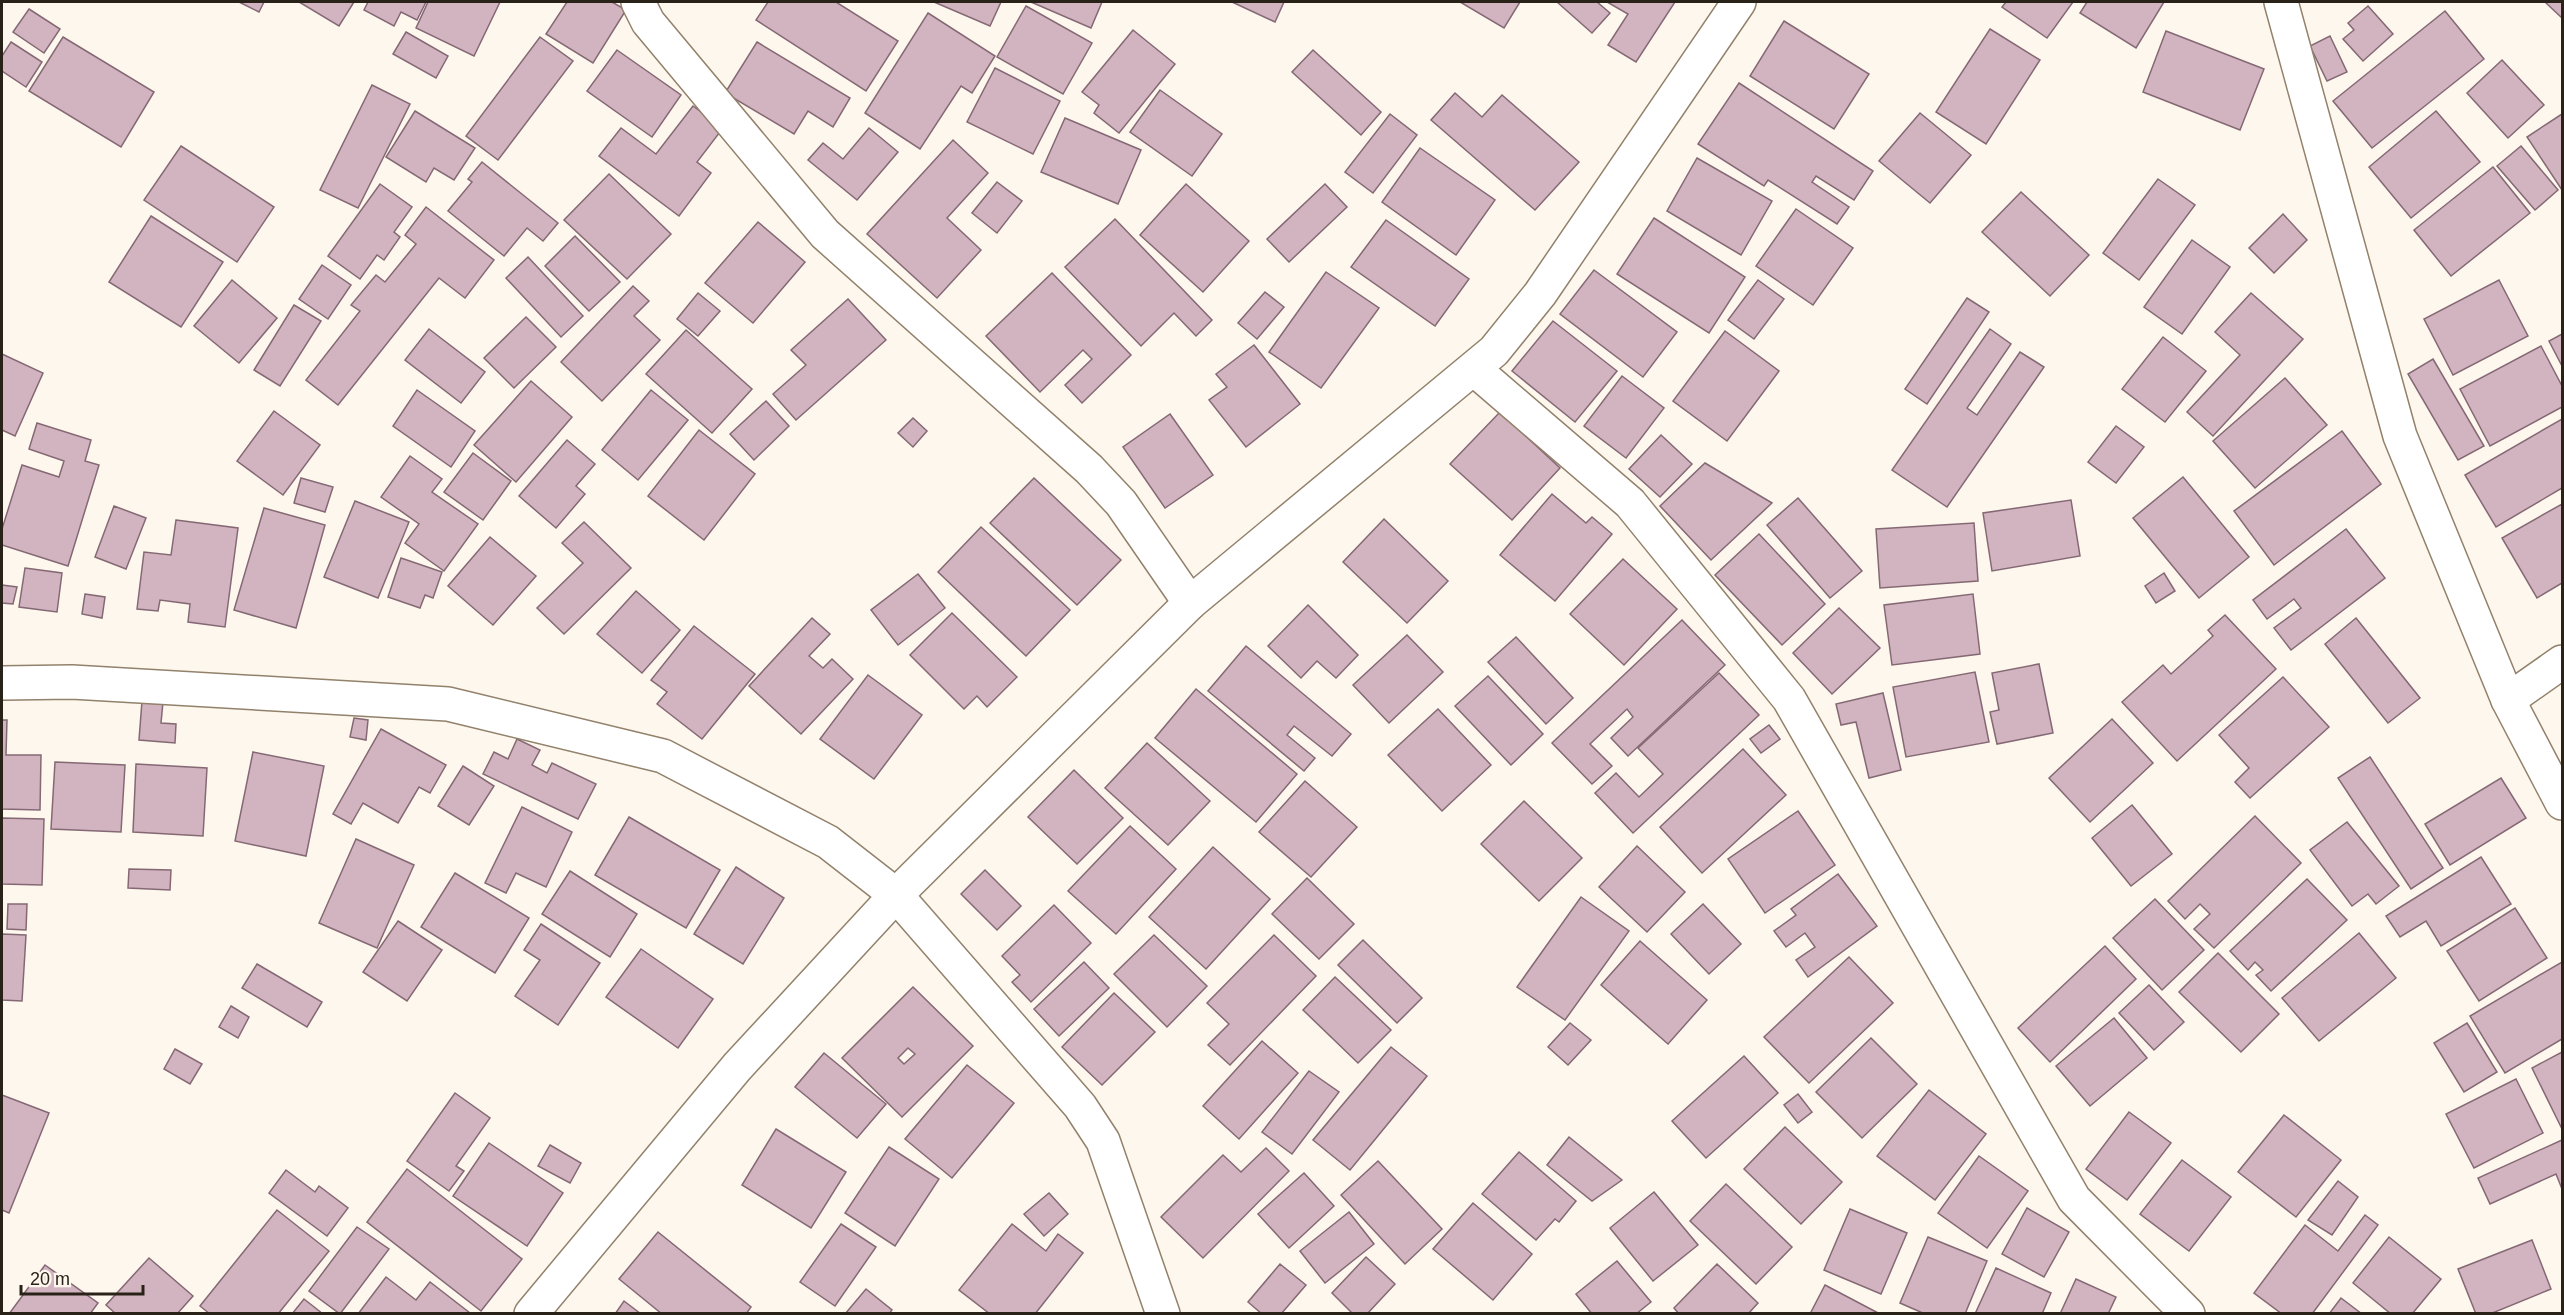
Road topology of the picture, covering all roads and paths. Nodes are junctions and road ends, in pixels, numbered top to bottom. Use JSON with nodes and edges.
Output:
{"nodes":[{"id":1,"x":638,"y":2,"type":"edge"},
{"id":2,"x":1739,"y":2,"type":"edge"},
{"id":3,"x":2281,"y":2,"type":"edge"},
{"id":4,"x":1474,"y":369,"type":"junction"},
{"id":5,"x":1190,"y":603,"type":"junction"},
{"id":6,"x":2562,"y":662,"type":"edge"},
{"id":7,"x":2,"y":683,"type":"edge"},
{"id":8,"x":2508,"y":700,"type":"junction"},
{"id":9,"x":2562,"y":803,"type":"edge"},
{"id":10,"x":896,"y":895,"type":"junction"},
{"id":11,"x":531,"y":1314,"type":"edge"},
{"id":12,"x":1162,"y":1314,"type":"edge"},
{"id":13,"x":2188,"y":1314,"type":"edge"}],
"edges":[{"from":1,"to":5,"type":"street"},
{"from":2,"to":4,"type":"street"},
{"from":3,"to":8,"type":"street"},
{"from":4,"to":5,"type":"street"},
{"from":4,"to":13,"type":"street"},
{"from":5,"to":10,"type":"street"},
{"from":6,"to":8,"type":"street"},
{"from":7,"to":10,"type":"street"},
{"from":8,"to":9,"type":"street"},
{"from":10,"to":11,"type":"street"},
{"from":10,"to":12,"type":"street"}]}
